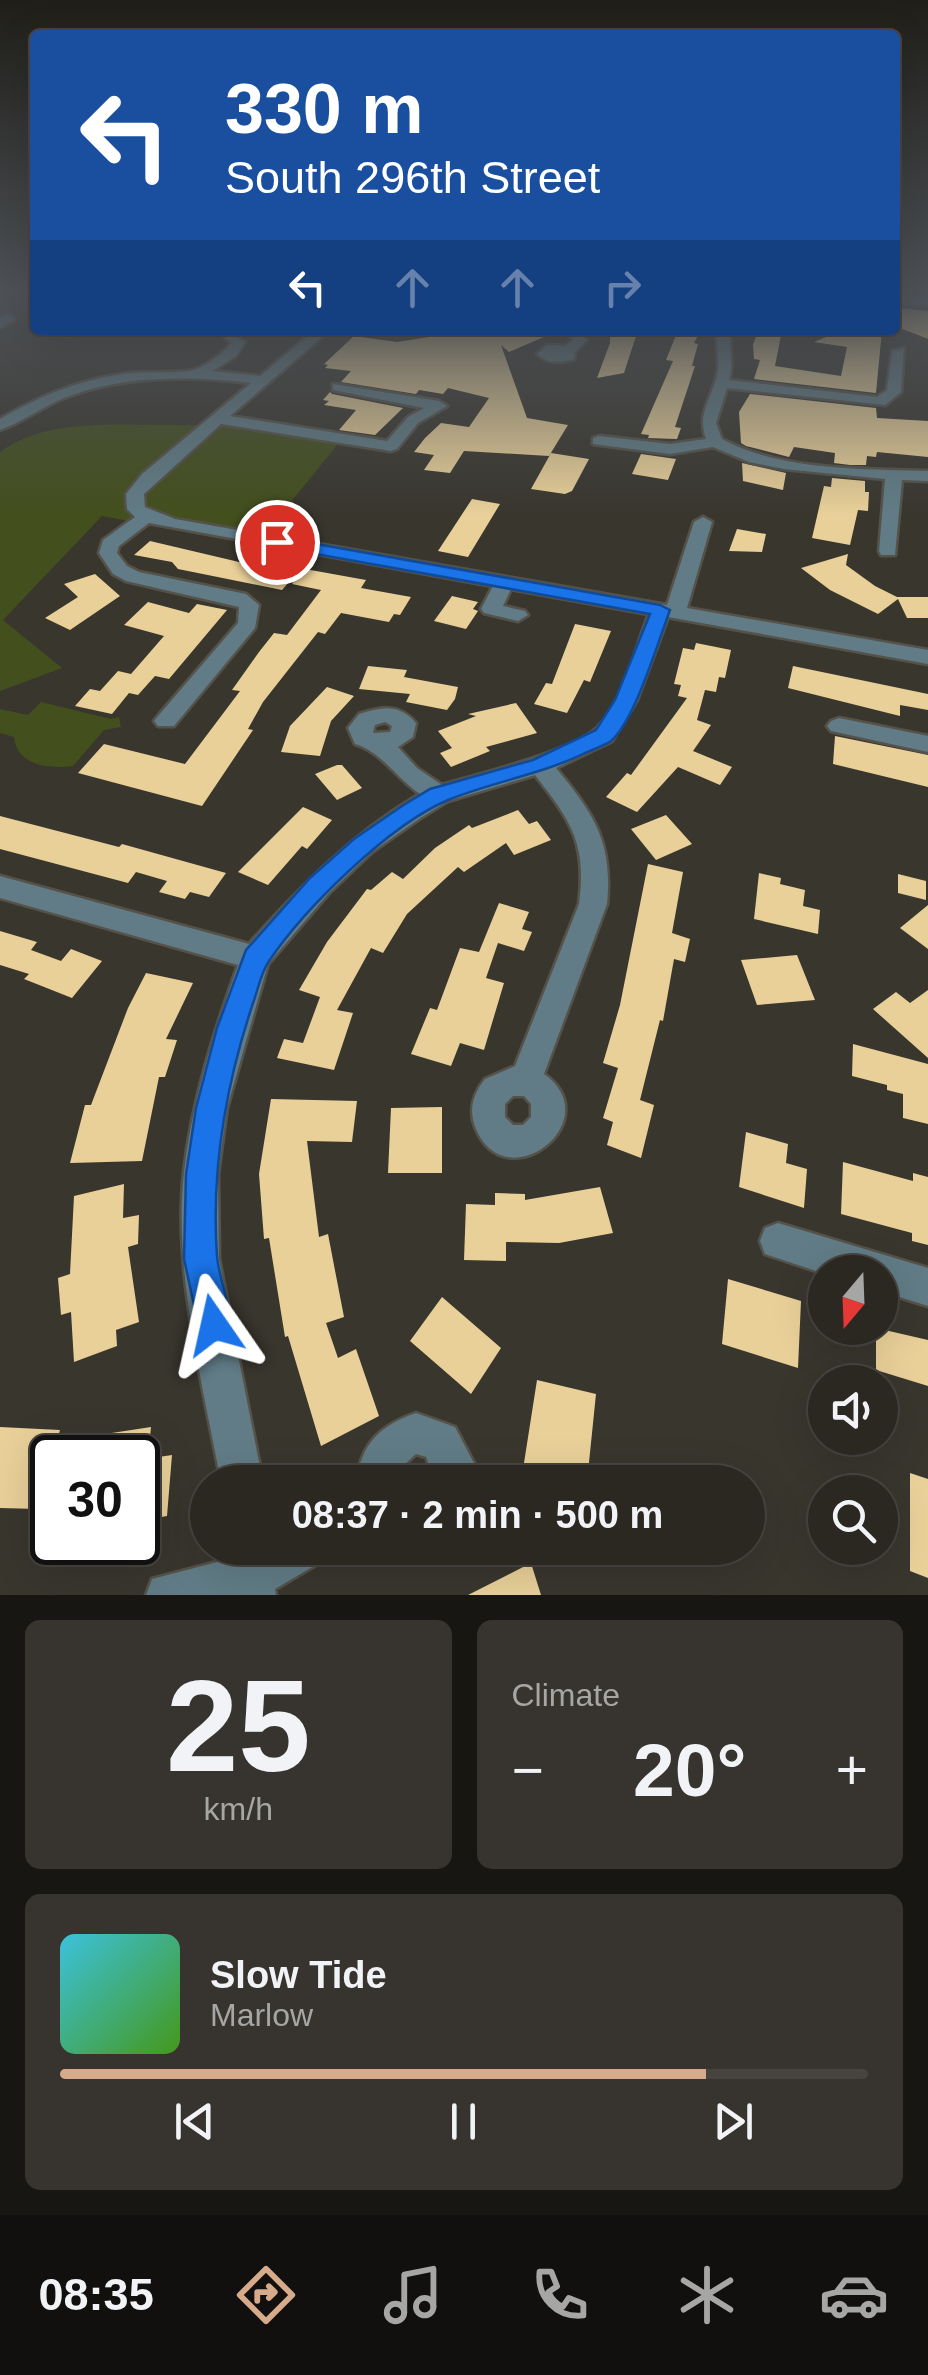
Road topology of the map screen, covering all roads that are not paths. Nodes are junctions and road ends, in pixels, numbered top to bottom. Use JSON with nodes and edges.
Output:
{"nodes":[{"id":1,"x":210,"y":366,"type":"edge"},
{"id":2,"x":278,"y":366,"type":"edge"},
{"id":3,"x":725,"y":366,"type":"edge"},
{"id":4,"x":897,"y":366,"type":"edge"},
{"id":5,"x":198,"y":374,"type":"junction"},
{"id":6,"x":261,"y":380,"type":"junction"},
{"id":7,"x":721,"y":383,"type":"junction"},
{"id":8,"x":338,"y":387,"type":"dead end"},
{"id":9,"x":216,"y":419,"type":"junction"},
{"id":10,"x":0,"y":425,"type":"edge"},
{"id":11,"x":600,"y":440,"type":"dead end"},
{"id":12,"x":715,"y":442,"type":"junction"},
{"id":13,"x":894,"y":474,"type":"junction"},
{"id":14,"x":928,"y":476,"type":"edge"},
{"id":15,"x":140,"y":511,"type":"junction"},
{"id":16,"x":703,"y":522,"type":"dead end"},
{"id":17,"x":888,"y":551,"type":"dead end"},
{"id":18,"x":505,"y":583,"type":"junction"},
{"id":19,"x":668,"y":612,"type":"junction"},
{"id":20,"x":518,"y":615,"type":"dead end"},
{"id":21,"x":928,"y":656,"type":"edge"},
{"id":22,"x":166,"y":720,"type":"dead end"},
{"id":23,"x":839,"y":726,"type":"dead end"},
{"id":24,"x":382,"y":744,"type":"dead end"},
{"id":25,"x":928,"y":744,"type":"edge"},
{"id":26,"x":540,"y":765,"type":"junction"},
{"id":27,"x":438,"y":795,"type":"junction"},
{"id":28,"x":0,"y":886,"type":"edge"},
{"id":29,"x":255,"y":958,"type":"junction"},
{"id":30,"x":525,"y":1082,"type":"dead end"},
{"id":31,"x":778,"y":1242,"type":"dead end"},
{"id":32,"x":821,"y":1255,"type":"edge"},
{"id":33,"x":898,"y":1278,"type":"edge"},
{"id":34,"x":928,"y":1287,"type":"edge"},
{"id":35,"x":239,"y":1465,"type":"edge"},
{"id":36,"x":381,"y":1465,"type":"edge"},
{"id":37,"x":454,"y":1465,"type":"edge"},
{"id":38,"x":252,"y":1573,"type":"edge"},
{"id":39,"x":168,"y":1595,"type":"edge"}],
"edges":[{"from":1,"to":5,"type":"street"},
{"from":2,"to":6,"type":"street"},
{"from":3,"to":7,"type":"street"},
{"from":4,"to":7,"type":"street"},
{"from":5,"to":6,"type":"street"},
{"from":5,"to":10,"type":"street"},
{"from":6,"to":9,"type":"street"},
{"from":7,"to":12,"type":"street"},
{"from":8,"to":9,"type":"street"},
{"from":9,"to":15,"type":"street"},
{"from":11,"to":12,"type":"street"},
{"from":12,"to":13,"type":"street"},
{"from":13,"to":14,"type":"street"},
{"from":13,"to":17,"type":"street"},
{"from":15,"to":18,"type":"street"},
{"from":15,"to":22,"type":"street"},
{"from":16,"to":19,"type":"street"},
{"from":18,"to":19,"type":"street"},
{"from":18,"to":20,"type":"street"},
{"from":19,"to":21,"type":"street"},
{"from":19,"to":26,"type":"street"},
{"from":23,"to":25,"type":"street"},
{"from":24,"to":27,"type":"street"},
{"from":26,"to":27,"type":"street"},
{"from":26,"to":30,"type":"street"},
{"from":27,"to":29,"type":"street"},
{"from":28,"to":29,"type":"street"},
{"from":29,"to":35,"type":"street"},
{"from":31,"to":32,"type":"street"},
{"from":33,"to":34,"type":"street"},
{"from":36,"to":37,"type":"street"},
{"from":38,"to":39,"type":"street"}]}
